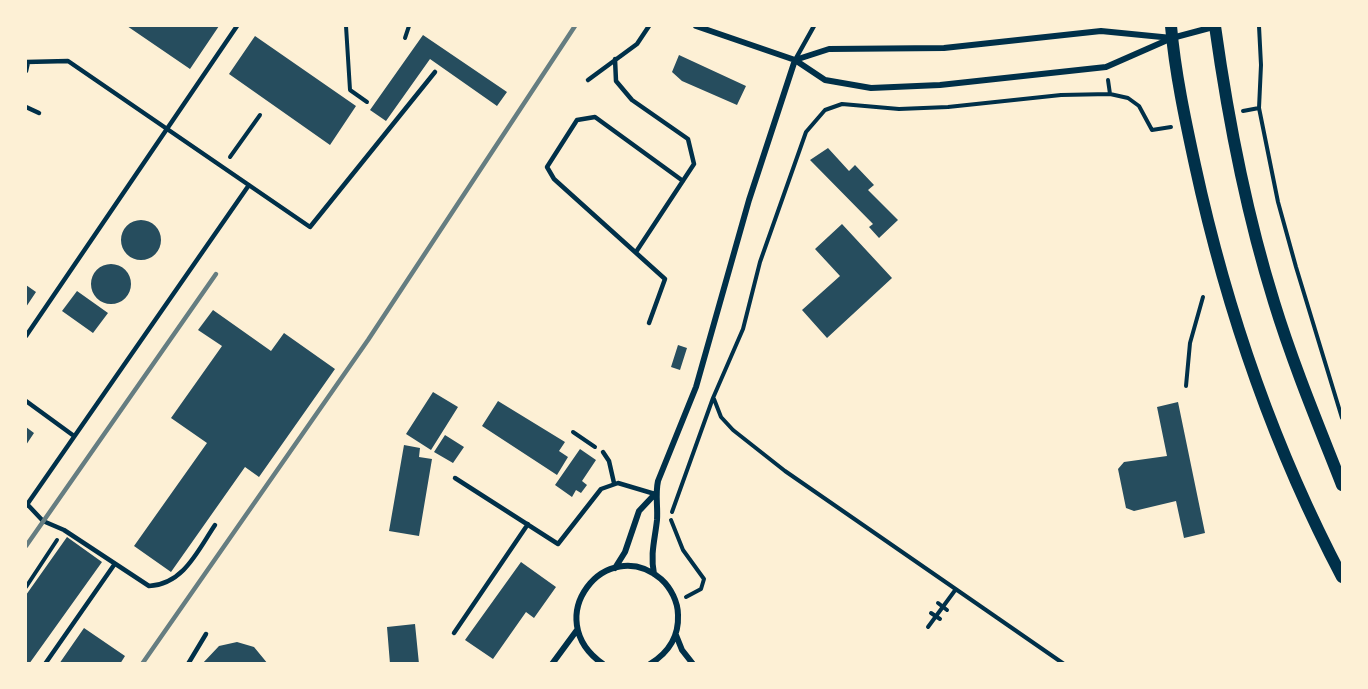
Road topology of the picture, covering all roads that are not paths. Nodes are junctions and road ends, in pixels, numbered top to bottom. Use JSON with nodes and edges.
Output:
{"nodes":[{"id":1,"x":237,"y":26,"type":"edge"},
{"id":2,"x":649,"y":26,"type":"edge"},
{"id":3,"x":696,"y":26,"type":"edge"},
{"id":4,"x":814,"y":26,"type":"edge"},
{"id":5,"x":1216,"y":26,"type":"edge"},
{"id":6,"x":1172,"y":32,"type":"edge"},
{"id":7,"x":615,"y":59,"type":"junction"},
{"id":8,"x":795,"y":60,"type":"junction"},
{"id":9,"x":27,"y":62,"type":"edge"},
{"id":10,"x":26,"y":71,"type":"edge"},
{"id":11,"x":435,"y":72,"type":"dead end"},
{"id":12,"x":588,"y":80,"type":"dead end"},
{"id":13,"x":26,"y":107,"type":"edge"},
{"id":14,"x":39,"y":113,"type":"dead end"},
{"id":15,"x":167,"y":129,"type":"junction"},
{"id":16,"x":683,"y":181,"type":"junction"},
{"id":17,"x":249,"y":185,"type":"junction"},
{"id":18,"x":636,"y":252,"type":"junction"},
{"id":19,"x":649,"y":323,"type":"dead end"},
{"id":20,"x":26,"y":336,"type":"edge"},
{"id":21,"x":26,"y":401,"type":"edge"},
{"id":22,"x":74,"y":436,"type":"junction"},
{"id":23,"x":603,"y":452,"type":"road end"},
{"id":24,"x":455,"y":478,"type":"dead end"},
{"id":25,"x":614,"y":483,"type":"junction"},
{"id":26,"x":1342,"y":485,"type":"edge"},
{"id":27,"x":655,"y":494,"type":"junction"},
{"id":28,"x":26,"y":505,"type":"edge"},
{"id":29,"x":528,"y":524,"type":"junction"},
{"id":30,"x":215,"y":525,"type":"dead end"},
{"id":31,"x":114,"y":565,"type":"junction"},
{"id":32,"x":615,"y":568,"type":"junction"},
{"id":33,"x":654,"y":574,"type":"junction"},
{"id":34,"x":1342,"y":577,"type":"edge"},
{"id":35,"x":577,"y":630,"type":"junction"},
{"id":36,"x":454,"y":633,"type":"dead end"},
{"id":37,"x":206,"y":634,"type":"dead end"},
{"id":38,"x":676,"y":635,"type":"junction"},
{"id":39,"x":45,"y":663,"type":"edge"},
{"id":40,"x":188,"y":663,"type":"edge"},
{"id":41,"x":552,"y":663,"type":"edge"},
{"id":42,"x":603,"y":663,"type":"edge"},
{"id":43,"x":650,"y":663,"type":"edge"},
{"id":44,"x":693,"y":663,"type":"edge"}],
"edges":[{"from":1,"to":15,"type":"lane"},
{"from":2,"to":7,"type":"lane"},
{"from":3,"to":8,"type":"street"},
{"from":4,"to":8,"type":"lane"},
{"from":5,"to":6,"type":"street"},
{"from":5,"to":26,"type":"main road"},
{"from":6,"to":8,"type":"street"},
{"from":6,"to":8,"type":"street"},
{"from":6,"to":34,"type":"main road"},
{"from":7,"to":12,"type":"lane"},
{"from":7,"to":16,"type":"lane"},
{"from":8,"to":27,"type":"street"},
{"from":9,"to":10,"type":"lane"},
{"from":9,"to":15,"type":"lane"},
{"from":11,"to":17,"type":"lane"},
{"from":13,"to":14,"type":"lane"},
{"from":15,"to":17,"type":"lane"},
{"from":15,"to":20,"type":"lane"},
{"from":16,"to":18,"type":"lane"},
{"from":16,"to":18,"type":"lane"},
{"from":17,"to":22,"type":"lane"},
{"from":18,"to":19,"type":"lane"},
{"from":21,"to":22,"type":"lane"},
{"from":22,"to":28,"type":"lane"},
{"from":23,"to":25,"type":"lane"},
{"from":24,"to":29,"type":"lane"},
{"from":25,"to":27,"type":"lane"},
{"from":25,"to":29,"type":"lane"},
{"from":27,"to":32,"type":"street"},
{"from":27,"to":33,"type":"street"},
{"from":28,"to":31,"type":"lane"},
{"from":29,"to":36,"type":"lane"},
{"from":30,"to":31,"type":"lane"},
{"from":31,"to":39,"type":"lane"},
{"from":32,"to":33,"type":"street"},
{"from":32,"to":35,"type":"street"},
{"from":33,"to":38,"type":"street"},
{"from":35,"to":41,"type":"street"},
{"from":35,"to":42,"type":"street"},
{"from":37,"to":40,"type":"lane"},
{"from":38,"to":43,"type":"street"},
{"from":38,"to":44,"type":"street"}]}
